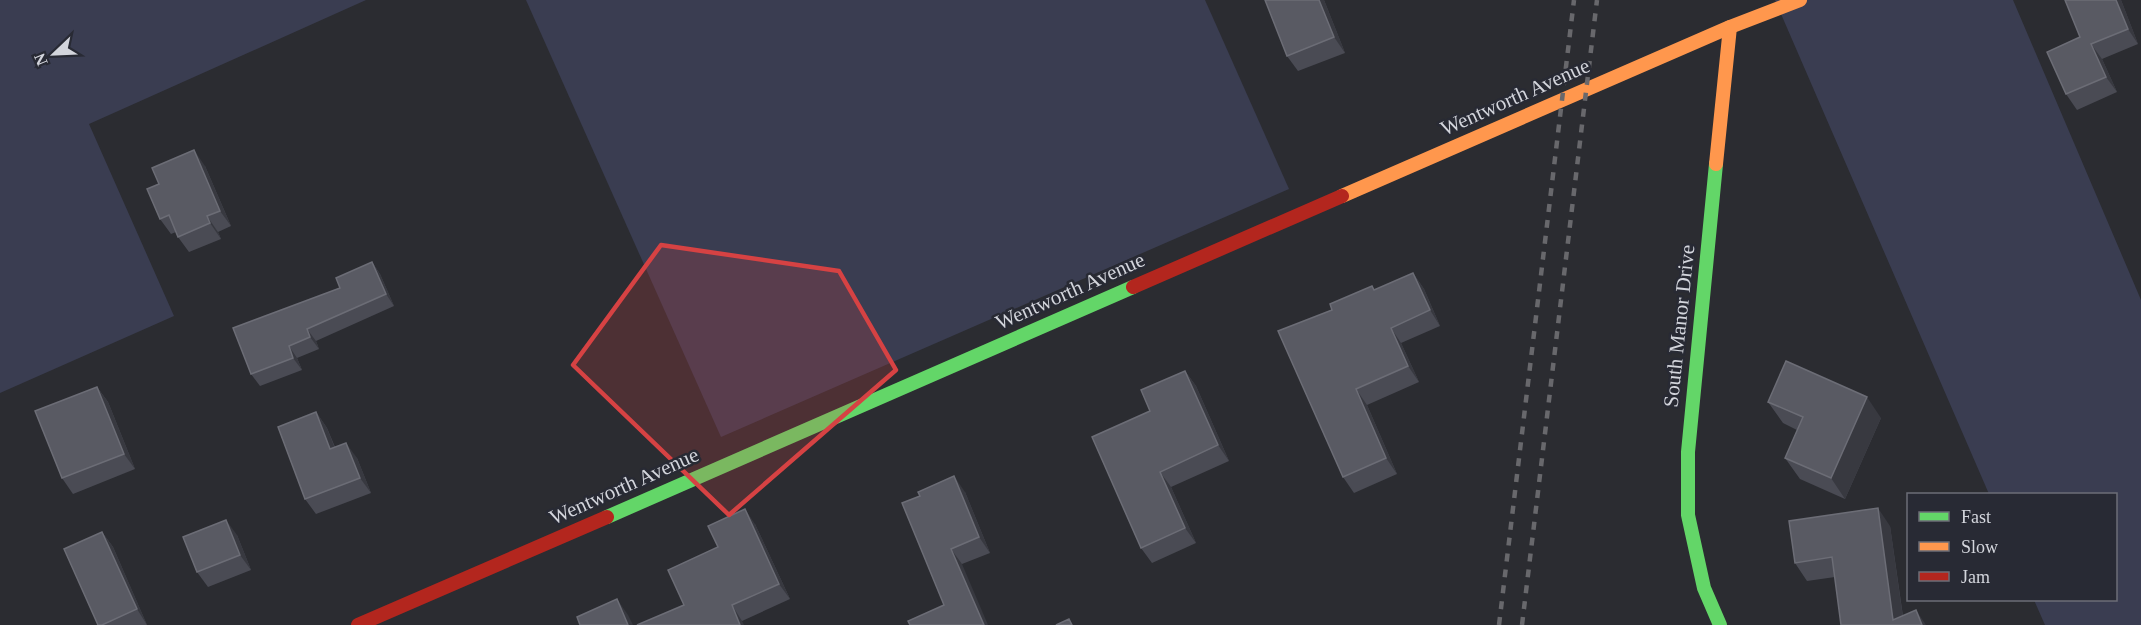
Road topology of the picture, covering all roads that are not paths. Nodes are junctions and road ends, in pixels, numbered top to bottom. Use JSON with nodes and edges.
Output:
{"nodes":[{"id":1,"x":1800,"y":0,"type":"edge"},
{"id":2,"x":1730,"y":27,"type":"junction"},
{"id":3,"x":358,"y":625,"type":"edge"},
{"id":4,"x":1720,"y":625,"type":"edge"}],
"edges":[{"from":1,"to":2,"type":"street","name":"Wentworth Avenue"},
{"from":2,"to":3,"type":"street","name":"Wentworth Avenue"},
{"from":2,"to":4,"type":"street","name":"South Manor Drive"}]}
